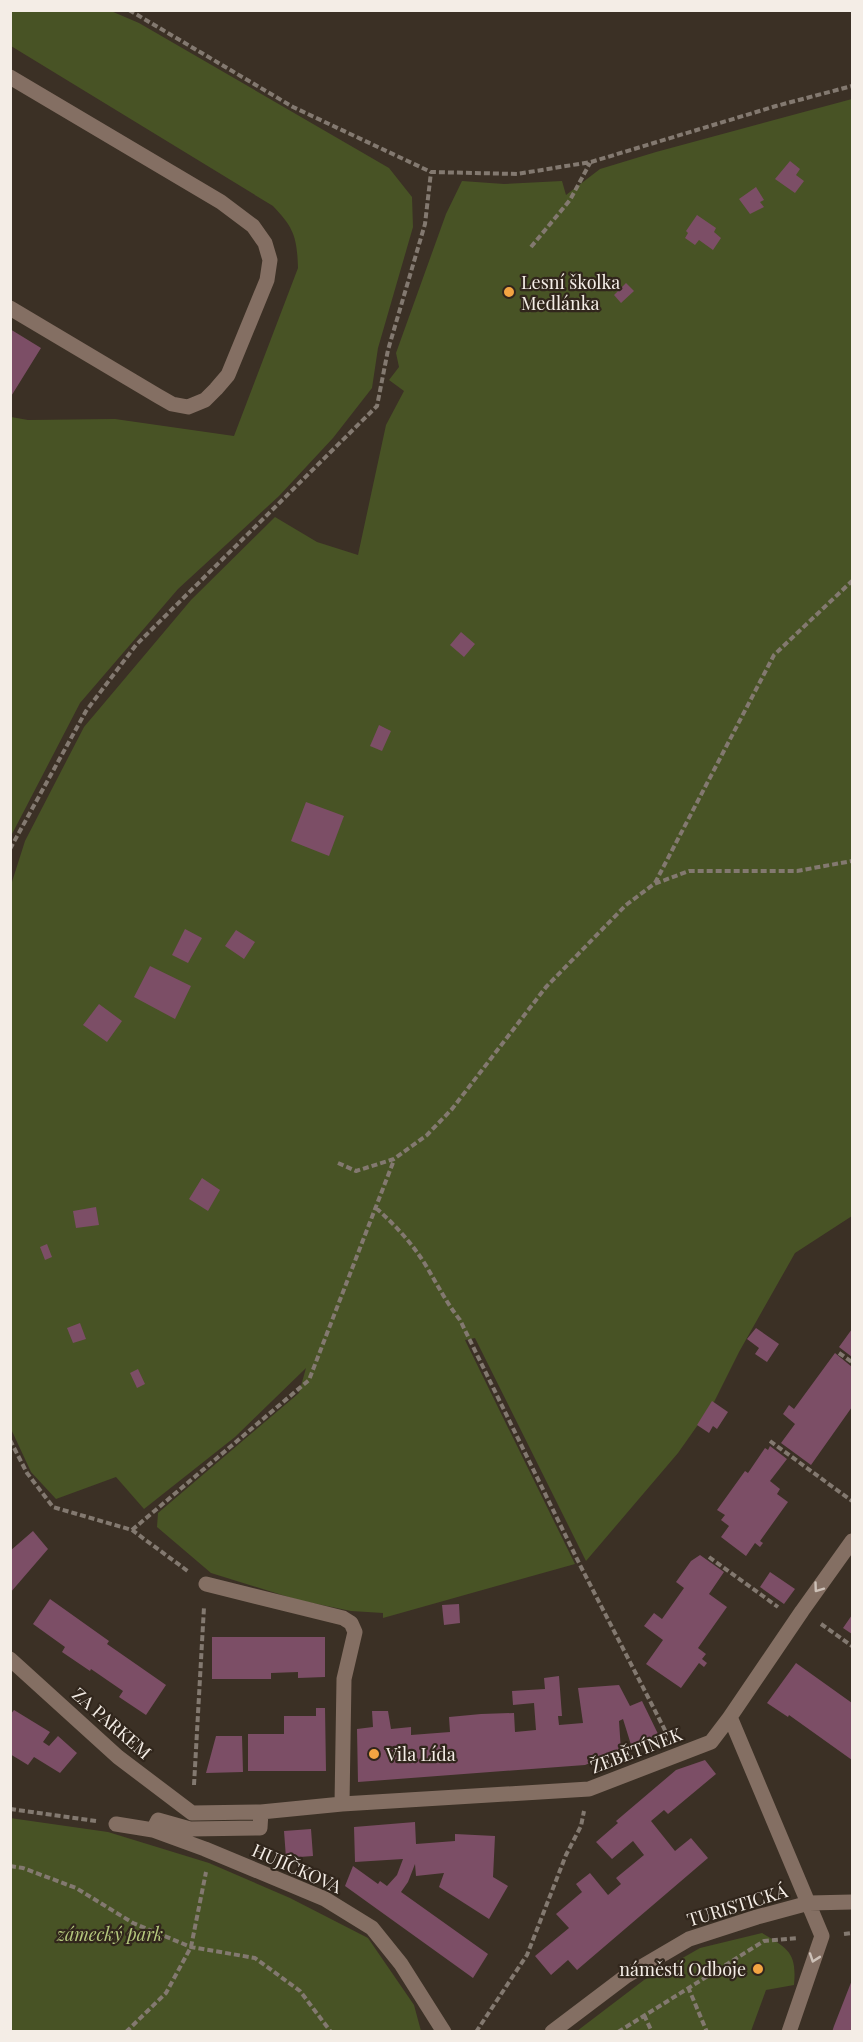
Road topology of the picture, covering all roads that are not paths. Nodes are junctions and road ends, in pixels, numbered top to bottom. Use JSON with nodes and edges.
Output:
{"nodes":[{"id":1,"x":10,"y":77,"type":"edge"},
{"id":2,"x":10,"y":308,"type":"edge"},
{"id":3,"x":852,"y":1541,"type":"edge"},
{"id":4,"x":206,"y":1584,"type":"road end"},
{"id":5,"x":10,"y":1659,"type":"edge"},
{"id":6,"x":730,"y":1717,"type":"junction"},
{"id":7,"x":471,"y":1796,"type":"joint"},
{"id":8,"x":342,"y":1804,"type":"junction"},
{"id":9,"x":261,"y":1812,"type":"junction"},
{"id":10,"x":192,"y":1813,"type":"joint"},
{"id":11,"x":116,"y":1824,"type":"road end"},
{"id":12,"x":153,"y":1830,"type":"junction"},
{"id":13,"x":852,"y":1902,"type":"edge"},
{"id":14,"x":809,"y":1904,"type":"junction"},
{"id":15,"x":444,"y":2031,"type":"edge"},
{"id":16,"x":552,"y":2031,"type":"edge"},
{"id":17,"x":789,"y":2031,"type":"edge"}],
"edges":[{"from":1,"to":2,"type":"street"},
{"from":3,"to":6,"type":"street","name":"ŽEBĚTÍNEK","one_way":true},
{"from":4,"to":8,"type":"street"},
{"from":5,"to":10,"type":"street","name":"ZA PARKEM"},
{"from":6,"to":7,"type":"street","name":"ŽEBĚTÍNEK"},
{"from":6,"to":14,"type":"street"},
{"from":7,"to":8,"type":"street","name":"HUJÍČKOVA"},
{"from":8,"to":9,"type":"street","name":"HUJÍČKOVA"},
{"from":9,"to":10,"type":"street","name":"HUJÍČKOVA"},
{"from":9,"to":12,"type":"street","name":"HUJÍČKOVA"},
{"from":11,"to":12,"type":"street","name":"HUJÍČKOVA"},
{"from":12,"to":15,"type":"street","name":"HUJÍČKOVA"},
{"from":13,"to":14,"type":"street","name":"TURISTICKÁ"},
{"from":14,"to":16,"type":"street","name":"TURISTICKÁ"},
{"from":14,"to":17,"type":"street","one_way":true}]}
